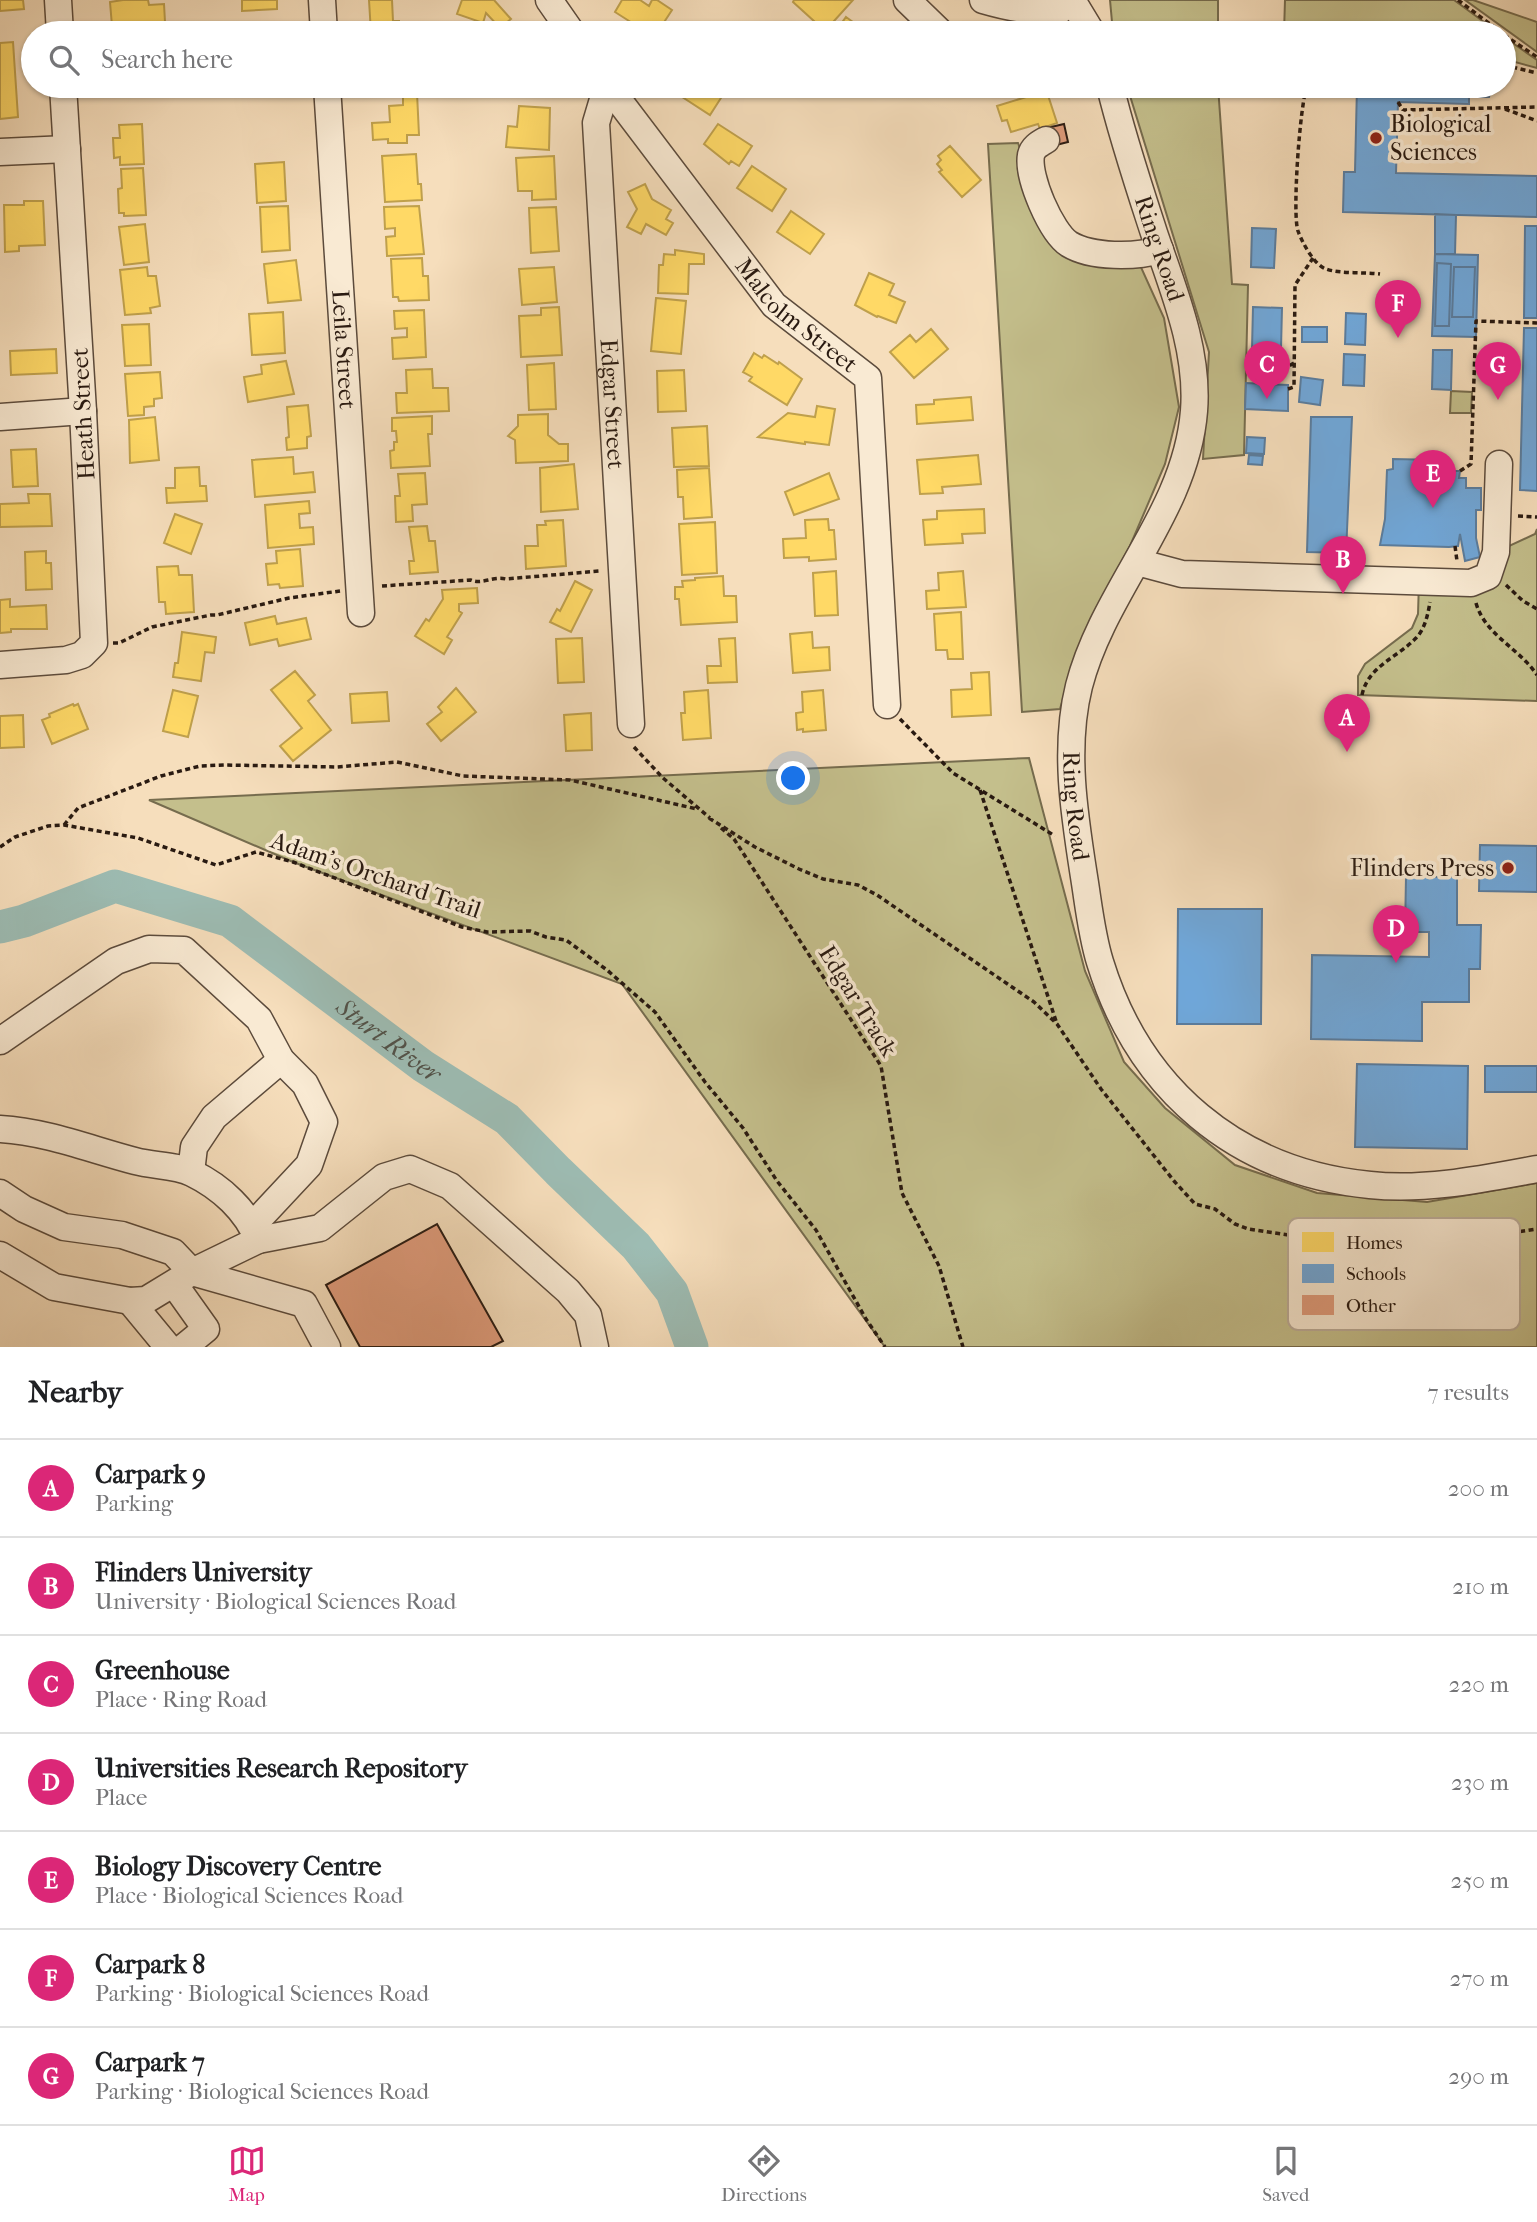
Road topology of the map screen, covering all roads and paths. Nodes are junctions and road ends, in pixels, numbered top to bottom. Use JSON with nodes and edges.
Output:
{"nodes":[{"id":1,"x":58,"y":0,"type":"edge"},
{"id":2,"x":322,"y":0,"type":"edge"},
{"id":3,"x":548,"y":0,"type":"edge"},
{"id":4,"x":907,"y":0,"type":"edge"},
{"id":5,"x":983,"y":0,"type":"edge"},
{"id":6,"x":1070,"y":0,"type":"edge"},
{"id":7,"x":1094,"y":0,"type":"edge"},
{"id":8,"x":1458,"y":0,"type":"edge"},
{"id":9,"x":1030,"y":10,"type":"junction"},
{"id":10,"x":59,"y":21,"type":"edge"},
{"id":11,"x":323,"y":21,"type":"edge"},
{"id":12,"x":563,"y":21,"type":"edge"},
{"id":13,"x":929,"y":21,"type":"edge"},
{"id":14,"x":1045,"y":21,"type":"edge"},
{"id":15,"x":1076,"y":21,"type":"edge"},
{"id":16,"x":1084,"y":21,"type":"edge"},
{"id":17,"x":1097,"y":21,"type":"edge"},
{"id":18,"x":1486,"y":21,"type":"edge"},
{"id":19,"x":1516,"y":43,"type":"edge"},
{"id":20,"x":1537,"y":57,"type":"edge"},
{"id":21,"x":1516,"y":68,"type":"edge"},
{"id":22,"x":1537,"y":73,"type":"edge"},
{"id":23,"x":64,"y":98,"type":"edge"},
{"id":24,"x":328,"y":98,"type":"edge"},
{"id":25,"x":604,"y":98,"type":"edge"},
{"id":26,"x":616,"y":98,"type":"edge"},
{"id":27,"x":1104,"y":98,"type":"edge"},
{"id":28,"x":1113,"y":98,"type":"edge"},
{"id":29,"x":1303,"y":98,"type":"edge"},
{"id":30,"x":1398,"y":102,"type":"dead end"},
{"id":31,"x":1537,"y":107,"type":"edge"},
{"id":32,"x":1503,"y":109,"type":"junction"},
{"id":33,"x":1537,"y":121,"type":"edge"},
{"id":34,"x":1046,"y":140,"type":"dead end"},
{"id":35,"x":1124,"y":142,"type":"junction"},
{"id":36,"x":67,"y":149,"type":"junction"},
{"id":37,"x":0,"y":152,"type":"edge"},
{"id":38,"x":1160,"y":250,"type":"junction"},
{"id":39,"x":1313,"y":258,"type":"junction"},
{"id":40,"x":1380,"y":274,"type":"dead end"},
{"id":41,"x":1537,"y":323,"type":"edge"},
{"id":42,"x":1276,"y":349,"type":"dead end"},
{"id":43,"x":1294,"y":363,"type":"junction"},
{"id":44,"x":1288,"y":390,"type":"dead end"},
{"id":45,"x":83,"y":411,"type":"junction"},
{"id":46,"x":0,"y":416,"type":"edge"},
{"id":47,"x":1499,"y":464,"type":"dead end"},
{"id":48,"x":1460,"y":471,"type":"dead end"},
{"id":49,"x":1455,"y":546,"type":"dead end"},
{"id":50,"x":1137,"y":562,"type":"junction"},
{"id":51,"x":1458,"y":570,"type":"dead end"},
{"id":52,"x":1500,"y":579,"type":"dead end"},
{"id":53,"x":1475,"y":598,"type":"dead end"},
{"id":54,"x":1537,"y":609,"type":"edge"},
{"id":55,"x":361,"y":613,"type":"dead end"},
{"id":56,"x":0,"y":665,"type":"edge"},
{"id":57,"x":1537,"y":675,"type":"edge"},
{"id":58,"x":887,"y":705,"type":"joint"},
{"id":59,"x":631,"y":724,"type":"joint"},
{"id":60,"x":980,"y":790,"type":"junction"},
{"id":61,"x":699,"y":809,"type":"junction"},
{"id":62,"x":709,"y":818,"type":"junction"},
{"id":63,"x":64,"y":825,"type":"junction"},
{"id":64,"x":0,"y":848,"type":"edge"},
{"id":65,"x":1080,"y":851,"type":"junction"},
{"id":66,"x":1057,"y":1024,"type":"junction"},
{"id":67,"x":0,"y":1041,"type":"edge"},
{"id":68,"x":282,"y":1060,"type":"junction"},
{"id":69,"x":0,"y":1129,"type":"edge"},
{"id":70,"x":1537,"y":1169,"type":"edge"},
{"id":71,"x":191,"y":1172,"type":"junction"},
{"id":72,"x":0,"y":1193,"type":"edge"},
{"id":73,"x":255,"y":1233,"type":"junction"},
{"id":74,"x":1288,"y":1235,"type":"edge"},
{"id":75,"x":0,"y":1255,"type":"edge"},
{"id":76,"x":183,"y":1278,"type":"junction"},
{"id":77,"x":130,"y":1301,"type":"junction"},
{"id":78,"x":168,"y":1347,"type":"edge"},
{"id":79,"x":184,"y":1347,"type":"edge"},
{"id":80,"x":327,"y":1347,"type":"edge"},
{"id":81,"x":596,"y":1347,"type":"edge"},
{"id":82,"x":885,"y":1347,"type":"edge"},
{"id":83,"x":963,"y":1347,"type":"edge"}],
"edges":[{"from":1,"to":10,"type":"street"},
{"from":2,"to":11,"type":"street"},
{"from":3,"to":12,"type":"street"},
{"from":4,"to":13,"type":"street"},
{"from":5,"to":9,"type":"street"},
{"from":6,"to":9,"type":"street"},
{"from":6,"to":15,"type":"street"},
{"from":6,"to":16,"type":"street"},
{"from":7,"to":17,"type":"street"},
{"from":8,"to":18,"type":"path"},
{"from":9,"to":14,"type":"street"},
{"from":19,"to":20,"type":"path"},
{"from":21,"to":22,"type":"path"},
{"from":23,"to":36,"type":"street","name":"Heath Street"},
{"from":24,"to":55,"type":"street","name":"Leila Street"},
{"from":25,"to":59,"type":"street","name":"Edgar Street"},
{"from":26,"to":58,"type":"street","name":"Malcolm Street"},
{"from":27,"to":35,"type":"street","name":"Ring Road"},
{"from":28,"to":35,"type":"street","name":"Ring Road"},
{"from":29,"to":39,"type":"path"},
{"from":30,"to":32,"type":"path"},
{"from":31,"to":32,"type":"path"},
{"from":32,"to":33,"type":"path"},
{"from":34,"to":38,"type":"street"},
{"from":35,"to":38,"type":"street","name":"Ring Road"},
{"from":36,"to":37,"type":"street"},
{"from":36,"to":45,"type":"street","name":"Heath Street"},
{"from":38,"to":50,"type":"street","name":"Ring Road"},
{"from":39,"to":40,"type":"path"},
{"from":39,"to":43,"type":"path"},
{"from":41,"to":48,"type":"path"},
{"from":42,"to":43,"type":"path"},
{"from":43,"to":44,"type":"path"},
{"from":45,"to":46,"type":"street"},
{"from":45,"to":56,"type":"street","name":"Heath Street"},
{"from":47,"to":50,"type":"street"},
{"from":49,"to":51,"type":"path"},
{"from":50,"to":65,"type":"street","name":"Ring Road"},
{"from":52,"to":54,"type":"path"},
{"from":53,"to":57,"type":"path"},
{"from":58,"to":60,"type":"path"},
{"from":59,"to":61,"type":"path","name":"Edgar Track"},
{"from":60,"to":65,"type":"path"},
{"from":60,"to":66,"type":"path"},
{"from":61,"to":62,"type":"path","name":"Edgar Track"},
{"from":61,"to":63,"type":"path"},
{"from":62,"to":66,"type":"path"},
{"from":62,"to":83,"type":"path","name":"Edgar Track"},
{"from":63,"to":64,"type":"path","name":"Adam's Orchard Trail"},
{"from":63,"to":82,"type":"path","name":"Adam's Orchard Trail"},
{"from":65,"to":70,"type":"street","name":"Ring Road"},
{"from":66,"to":74,"type":"path"},
{"from":67,"to":68,"type":"street"},
{"from":68,"to":71,"type":"street"},
{"from":68,"to":73,"type":"street"},
{"from":69,"to":71,"type":"street"},
{"from":71,"to":73,"type":"street"},
{"from":72,"to":76,"type":"street"},
{"from":73,"to":76,"type":"street"},
{"from":73,"to":81,"type":"street"},
{"from":75,"to":77,"type":"street"},
{"from":76,"to":77,"type":"street"},
{"from":76,"to":79,"type":"street"},
{"from":76,"to":80,"type":"street"},
{"from":77,"to":78,"type":"street"}]}
